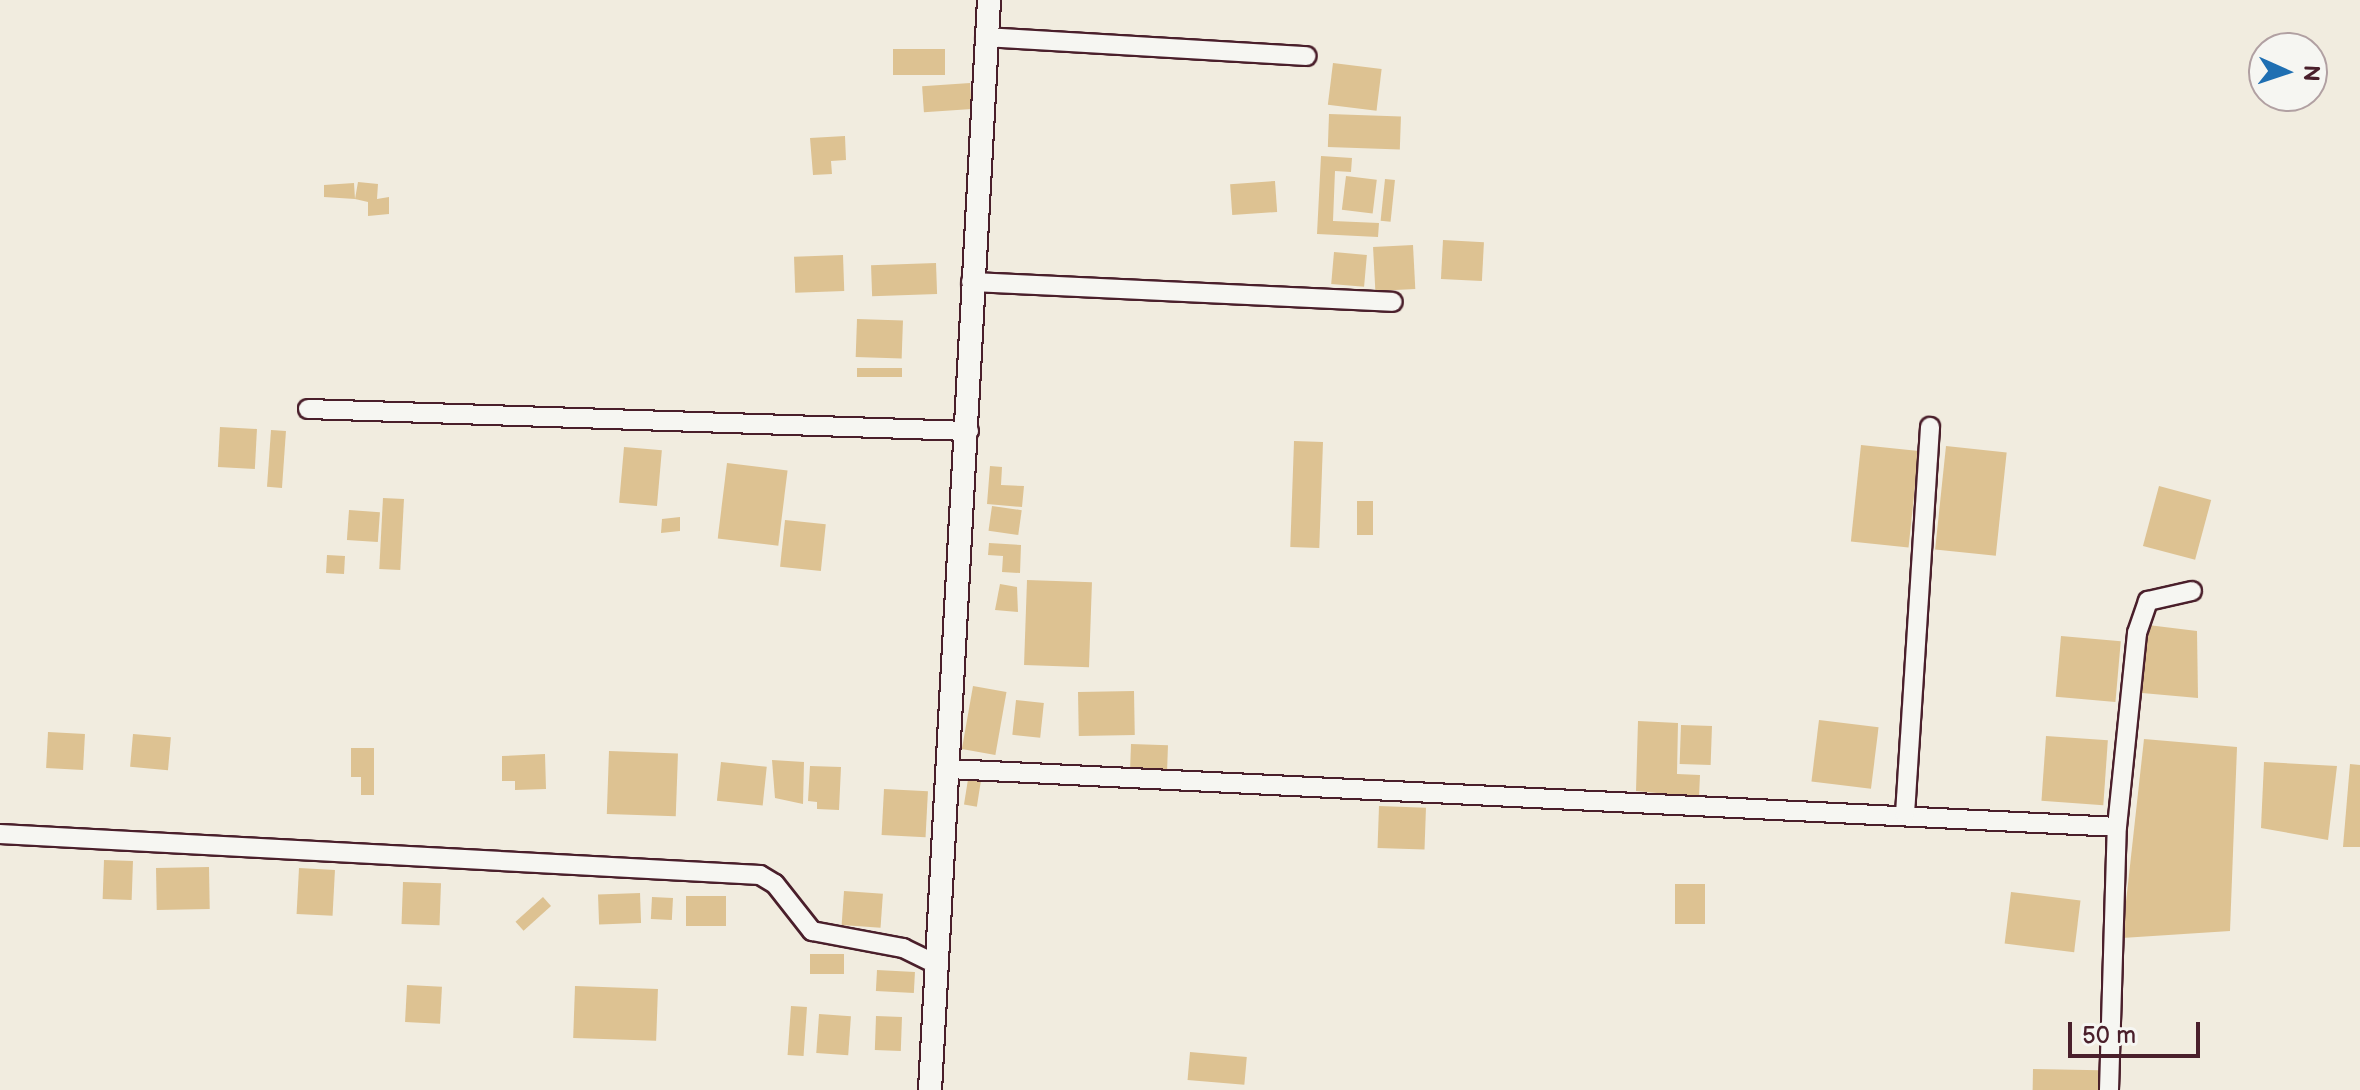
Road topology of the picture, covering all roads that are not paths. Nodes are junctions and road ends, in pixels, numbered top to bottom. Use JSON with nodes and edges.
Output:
{"nodes":[{"id":1,"x":989,"y":0,"type":"edge"},
{"id":2,"x":985,"y":37,"type":"junction"},
{"id":3,"x":1306,"y":56,"type":"dead end"},
{"id":4,"x":971,"y":282,"type":"junction"},
{"id":5,"x":1393,"y":302,"type":"dead end"},
{"id":6,"x":308,"y":409,"type":"dead end"},
{"id":7,"x":1930,"y":427,"type":"dead end"},
{"id":8,"x":969,"y":431,"type":"junction"},
{"id":9,"x":2192,"y":591,"type":"dead end"},
{"id":10,"x":949,"y":769,"type":"junction"},
{"id":11,"x":1905,"y":814,"type":"junction"},
{"id":12,"x":2117,"y":827,"type":"junction"},
{"id":13,"x":0,"y":834,"type":"edge"},
{"id":14,"x":938,"y":965,"type":"junction"},
{"id":15,"x":930,"y":1090,"type":"edge"},
{"id":16,"x":2109,"y":1090,"type":"edge"}],
"edges":[{"from":1,"to":2,"type":"street"},
{"from":2,"to":3,"type":"street"},
{"from":2,"to":4,"type":"street"},
{"from":4,"to":5,"type":"street"},
{"from":4,"to":8,"type":"street"},
{"from":6,"to":8,"type":"street"},
{"from":7,"to":11,"type":"street"},
{"from":8,"to":10,"type":"street"},
{"from":9,"to":12,"type":"street"},
{"from":10,"to":11,"type":"street"},
{"from":10,"to":14,"type":"street"},
{"from":11,"to":12,"type":"street"},
{"from":12,"to":16,"type":"street"},
{"from":13,"to":14,"type":"street"},
{"from":14,"to":15,"type":"street"}]}
